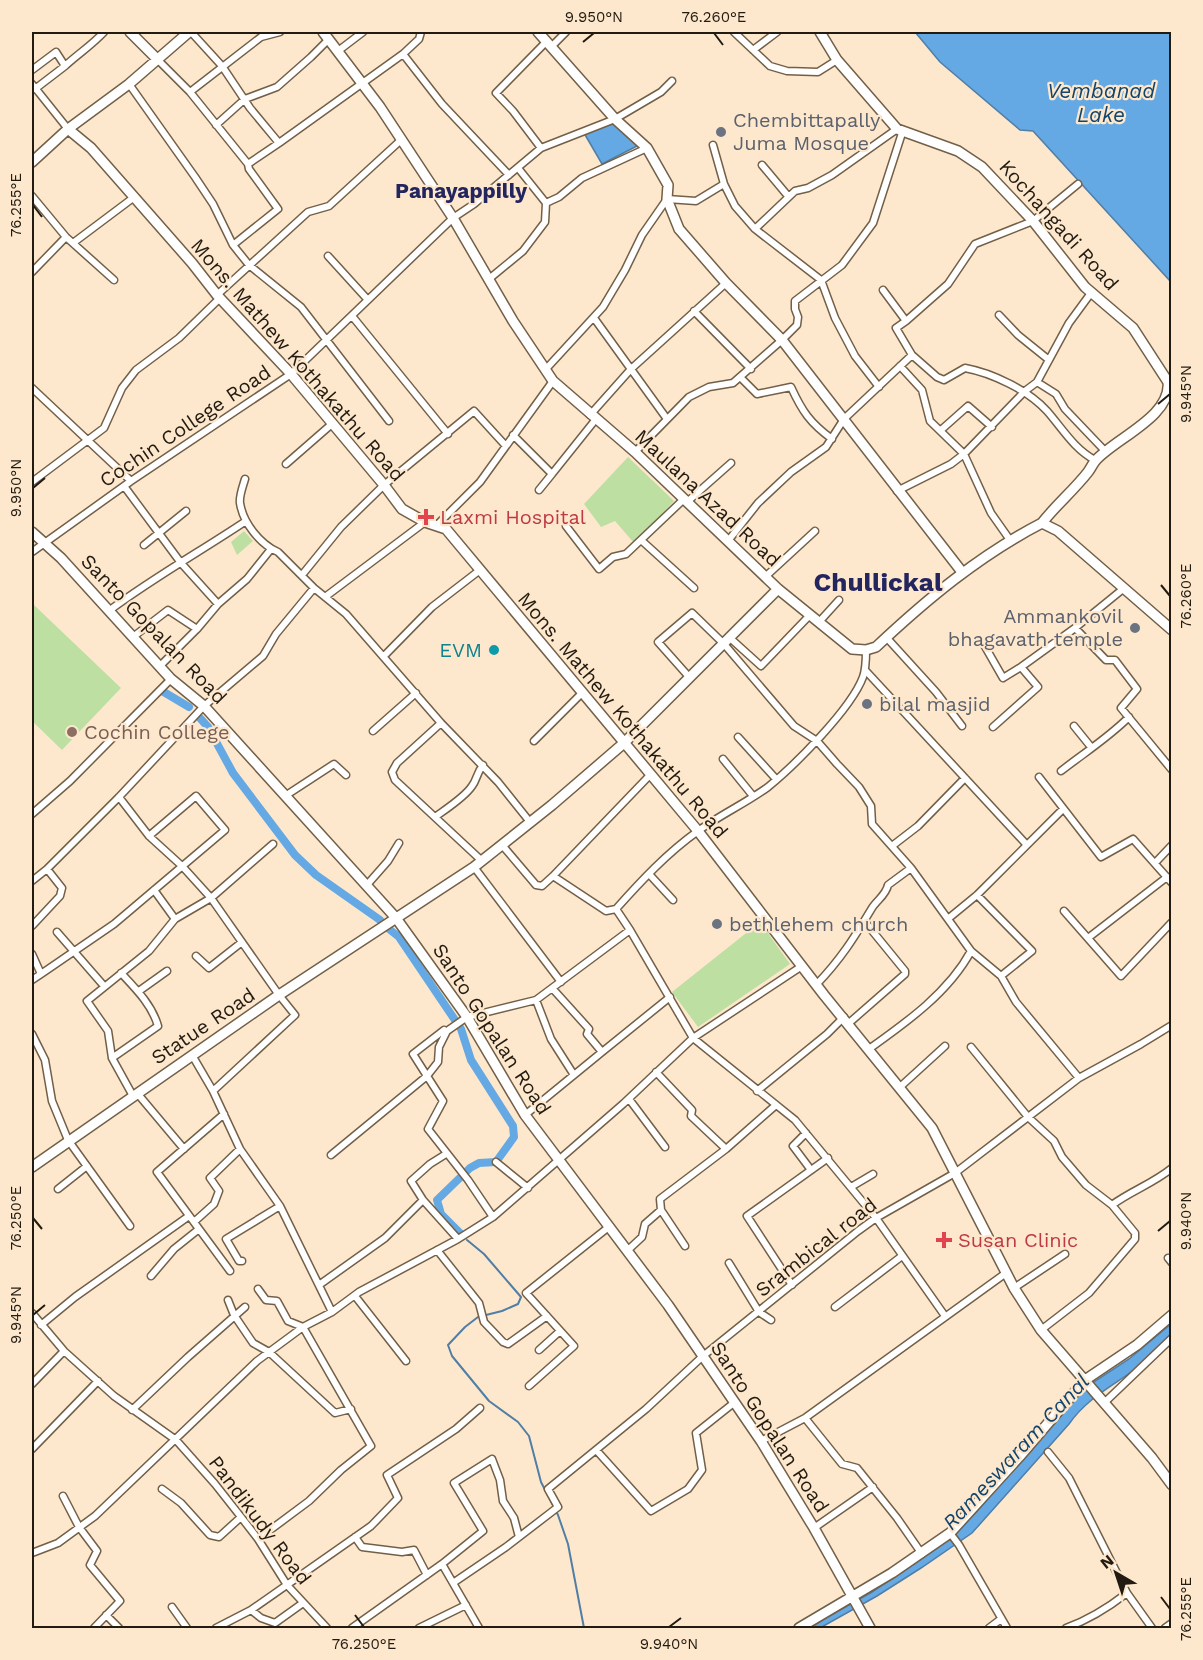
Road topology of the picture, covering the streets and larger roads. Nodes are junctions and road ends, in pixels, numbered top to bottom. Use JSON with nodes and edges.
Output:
{"nodes":[{"id":1,"x":104,"y":32,"type":"edge"},
{"id":2,"x":130,"y":32,"type":"edge"},
{"id":3,"x":190,"y":32,"type":"edge"},
{"id":4,"x":280,"y":32,"type":"edge"},
{"id":5,"x":363,"y":32,"type":"edge"},
{"id":6,"x":421,"y":32,"type":"edge"},
{"id":7,"x":538,"y":32,"type":"edge"},
{"id":8,"x":566,"y":32,"type":"edge"},
{"id":9,"x":734,"y":32,"type":"edge"},
{"id":10,"x":777,"y":32,"type":"edge"},
{"id":11,"x":820,"y":32,"type":"edge"},
{"id":12,"x":326,"y":35,"type":"edge"},
{"id":13,"x":549,"y":44,"type":"junction"},
{"id":14,"x":753,"y":50,"type":"junction"},
{"id":15,"x":338,"y":51,"type":"junction"},
{"id":16,"x":403,"y":54,"type":"junction"},
{"id":17,"x":157,"y":59,"type":"junction"},
{"id":18,"x":837,"y":60,"type":"junction"},
{"id":19,"x":65,"y":66,"type":"junction"},
{"id":20,"x":222,"y":66,"type":"junction"},
{"id":21,"x":32,"y":70,"type":"edge"},
{"id":22,"x":672,"y":81,"type":"dead end"},
{"id":23,"x":363,"y":82,"type":"junction"},
{"id":24,"x":129,"y":84,"type":"junction"},
{"id":25,"x":33,"y":87,"type":"edge"},
{"id":26,"x":190,"y":92,"type":"junction"},
{"id":27,"x":245,"y":99,"type":"junction"},
{"id":28,"x":615,"y":119,"type":"junction"},
{"id":29,"x":216,"y":126,"type":"junction"},
{"id":30,"x":68,"y":129,"type":"junction"},
{"id":31,"x":900,"y":130,"type":"junction"},
{"id":32,"x":401,"y":140,"type":"junction"},
{"id":33,"x":279,"y":143,"type":"junction"},
{"id":34,"x":713,"y":145,"type":"dead end"},
{"id":35,"x":541,"y":148,"type":"junction"},
{"id":36,"x":647,"y":148,"type":"junction"},
{"id":37,"x":32,"y":162,"type":"edge"},
{"id":38,"x":248,"y":164,"type":"junction"},
{"id":39,"x":762,"y":165,"type":"dead end"},
{"id":40,"x":518,"y":168,"type":"junction"},
{"id":41,"x":509,"y":175,"type":"junction"},
{"id":42,"x":724,"y":184,"type":"junction"},
{"id":43,"x":1078,"y":184,"type":"dead end"},
{"id":44,"x":32,"y":196,"type":"edge"},
{"id":45,"x":788,"y":196,"type":"junction"},
{"id":46,"x":133,"y":198,"type":"junction"},
{"id":47,"x":668,"y":199,"type":"junction"},
{"id":48,"x":546,"y":203,"type":"junction"},
{"id":49,"x":453,"y":218,"type":"junction"},
{"id":50,"x":1033,"y":221,"type":"junction"},
{"id":51,"x":755,"y":229,"type":"junction"},
{"id":52,"x":66,"y":237,"type":"junction"},
{"id":53,"x":73,"y":243,"type":"junction"},
{"id":54,"x":232,"y":245,"type":"junction"},
{"id":55,"x":328,"y":256,"type":"dead end"},
{"id":56,"x":249,"y":265,"type":"junction"},
{"id":57,"x":32,"y":273,"type":"edge"},
{"id":58,"x":489,"y":279,"type":"junction"},
{"id":59,"x":114,"y":280,"type":"dead end"},
{"id":60,"x":821,"y":280,"type":"junction"},
{"id":61,"x":726,"y":283,"type":"junction"},
{"id":62,"x":883,"y":290,"type":"dead end"},
{"id":63,"x":1091,"y":292,"type":"junction"},
{"id":64,"x":218,"y":296,"type":"junction"},
{"id":65,"x":368,"y":300,"type":"junction"},
{"id":66,"x":694,"y":311,"type":"junction"},
{"id":67,"x":999,"y":315,"type":"dead end"},
{"id":68,"x":352,"y":316,"type":"junction"},
{"id":69,"x":594,"y":318,"type":"junction"},
{"id":70,"x":906,"y":321,"type":"junction"},
{"id":71,"x":782,"y":340,"type":"junction"},
{"id":72,"x":326,"y":341,"type":"junction"},
{"id":73,"x":912,"y":355,"type":"junction"},
{"id":74,"x":1049,"y":360,"type":"junction"},
{"id":75,"x":900,"y":366,"type":"junction"},
{"id":76,"x":546,"y":369,"type":"junction"},
{"id":77,"x":631,"y":369,"type":"junction"},
{"id":78,"x":751,"y":369,"type":"junction"},
{"id":79,"x":291,"y":374,"type":"junction"},
{"id":80,"x":740,"y":377,"type":"junction"},
{"id":81,"x":553,"y":381,"type":"junction"},
{"id":82,"x":1037,"y":382,"type":"junction"},
{"id":83,"x":879,"y":387,"type":"junction"},
{"id":84,"x":32,"y":388,"type":"edge"},
{"id":85,"x":1025,"y":391,"type":"junction"},
{"id":86,"x":593,"y":417,"type":"junction"},
{"id":87,"x":667,"y":419,"type":"junction"},
{"id":88,"x":844,"y":419,"type":"junction"},
{"id":89,"x":389,"y":421,"type":"dead end"},
{"id":90,"x":333,"y":423,"type":"junction"},
{"id":91,"x":992,"y":427,"type":"junction"},
{"id":92,"x":941,"y":430,"type":"junction"},
{"id":93,"x":448,"y":434,"type":"junction"},
{"id":94,"x":513,"y":435,"type":"junction"},
{"id":95,"x":832,"y":439,"type":"junction"},
{"id":96,"x":88,"y":440,"type":"junction"},
{"id":97,"x":505,"y":445,"type":"junction"},
{"id":98,"x":635,"y":452,"type":"junction"},
{"id":99,"x":1107,"y":452,"type":"junction"},
{"id":100,"x":964,"y":454,"type":"junction"},
{"id":101,"x":1095,"y":460,"type":"junction"},
{"id":102,"x":731,"y":463,"type":"dead end"},
{"id":103,"x":286,"y":464,"type":"dead end"},
{"id":104,"x":552,"y":474,"type":"junction"},
{"id":105,"x":245,"y":479,"type":"dead end"},
{"id":106,"x":131,"y":481,"type":"junction"},
{"id":107,"x":32,"y":482,"type":"edge"},
{"id":108,"x":384,"y":485,"type":"junction"},
{"id":109,"x":124,"y":486,"type":"junction"},
{"id":110,"x":539,"y":490,"type":"dead end"},
{"id":111,"x":897,"y":491,"type":"junction"},
{"id":112,"x":686,"y":501,"type":"junction"},
{"id":113,"x":186,"y":511,"type":"dead end"},
{"id":114,"x":246,"y":521,"type":"junction"},
{"id":115,"x":425,"y":522,"type":"junction"},
{"id":116,"x":1042,"y":523,"type":"junction"},
{"id":117,"x":437,"y":525,"type":"junction"},
{"id":118,"x":566,"y":526,"type":"dead end"},
{"id":119,"x":815,"y":531,"type":"dead end"},
{"id":120,"x":32,"y":532,"type":"edge"},
{"id":121,"x":159,"y":533,"type":"junction"},
{"id":122,"x":641,"y":540,"type":"junction"},
{"id":123,"x":1010,"y":540,"type":"junction"},
{"id":124,"x":728,"y":541,"type":"junction"},
{"id":125,"x":45,"y":542,"type":"junction"},
{"id":126,"x":144,"y":545,"type":"dead end"},
{"id":127,"x":271,"y":549,"type":"junction"},
{"id":128,"x":32,"y":552,"type":"edge"},
{"id":129,"x":181,"y":563,"type":"junction"},
{"id":130,"x":480,"y":570,"type":"junction"},
{"id":131,"x":962,"y":572,"type":"junction"},
{"id":132,"x":302,"y":575,"type":"junction"},
{"id":133,"x":765,"y":577,"type":"junction"},
{"id":134,"x":314,"y":588,"type":"junction"},
{"id":135,"x":693,"y":588,"type":"dead end"},
{"id":136,"x":778,"y":589,"type":"junction"},
{"id":137,"x":1123,"y":589,"type":"junction"},
{"id":138,"x":325,"y":597,"type":"junction"},
{"id":139,"x":839,"y":600,"type":"dead end"},
{"id":140,"x":218,"y":604,"type":"junction"},
{"id":141,"x":110,"y":610,"type":"junction"},
{"id":142,"x":810,"y":615,"type":"junction"},
{"id":143,"x":819,"y":622,"type":"junction"},
{"id":144,"x":1075,"y":628,"type":"junction"},
{"id":145,"x":197,"y":629,"type":"junction"},
{"id":146,"x":1172,"y":630,"type":"edge"},
{"id":147,"x":133,"y":637,"type":"junction"},
{"id":148,"x":886,"y":637,"type":"junction"},
{"id":149,"x":727,"y":641,"type":"junction"},
{"id":150,"x":983,"y":643,"type":"dead end"},
{"id":151,"x":866,"y":650,"type":"junction"},
{"id":152,"x":384,"y":656,"type":"junction"},
{"id":153,"x":160,"y":666,"type":"junction"},
{"id":154,"x":1021,"y":667,"type":"junction"},
{"id":155,"x":865,"y":670,"type":"junction"},
{"id":156,"x":690,"y":678,"type":"junction"},
{"id":157,"x":171,"y":679,"type":"junction"},
{"id":158,"x":416,"y":693,"type":"junction"},
{"id":159,"x":582,"y":693,"type":"junction"},
{"id":160,"x":204,"y":706,"type":"junction"},
{"id":161,"x":1129,"y":717,"type":"junction"},
{"id":162,"x":441,"y":723,"type":"junction"},
{"id":163,"x":962,"y":726,"type":"dead end"},
{"id":164,"x":1074,"y":726,"type":"dead end"},
{"id":165,"x":993,"y":727,"type":"dead end"},
{"id":166,"x":373,"y":731,"type":"dead end"},
{"id":167,"x":738,"y":737,"type":"dead end"},
{"id":168,"x":534,"y":741,"type":"dead end"},
{"id":169,"x":817,"y":741,"type":"junction"},
{"id":170,"x":624,"y":743,"type":"junction"},
{"id":171,"x":1092,"y":747,"type":"junction"},
{"id":172,"x":723,"y":759,"type":"dead end"},
{"id":173,"x":483,"y":765,"type":"junction"},
{"id":174,"x":1172,"y":770,"type":"edge"},
{"id":175,"x":1061,"y":771,"type":"dead end"},
{"id":176,"x":346,"y":775,"type":"dead end"},
{"id":177,"x":650,"y":775,"type":"junction"},
{"id":178,"x":1039,"y":777,"type":"dead end"},
{"id":179,"x":965,"y":778,"type":"junction"},
{"id":180,"x":776,"y":779,"type":"junction"},
{"id":181,"x":285,"y":796,"type":"junction"},
{"id":182,"x":753,"y":796,"type":"junction"},
{"id":183,"x":119,"y":797,"type":"junction"},
{"id":184,"x":1063,"y":809,"type":"junction"},
{"id":185,"x":32,"y":814,"type":"edge"},
{"id":186,"x":435,"y":817,"type":"junction"},
{"id":187,"x":530,"y":822,"type":"junction"},
{"id":188,"x":698,"y":831,"type":"junction"},
{"id":189,"x":149,"y":836,"type":"junction"},
{"id":190,"x":399,"y":843,"type":"dead end"},
{"id":191,"x":273,"y":844,"type":"dead end"},
{"id":192,"x":502,"y":844,"type":"junction"},
{"id":193,"x":1026,"y":844,"type":"junction"},
{"id":194,"x":1172,"y":845,"type":"edge"},
{"id":195,"x":892,"y":846,"type":"junction"},
{"id":196,"x":1155,"y":863,"type":"junction"},
{"id":197,"x":478,"y":864,"type":"junction"},
{"id":198,"x":182,"y":866,"type":"junction"},
{"id":199,"x":911,"y":868,"type":"junction"},
{"id":200,"x":47,"y":869,"type":"junction"},
{"id":201,"x":649,"y":874,"type":"junction"},
{"id":202,"x":553,"y":876,"type":"junction"},
{"id":203,"x":1167,"y":877,"type":"junction"},
{"id":204,"x":32,"y":881,"type":"edge"},
{"id":205,"x":1172,"y":883,"type":"edge"},
{"id":206,"x":366,"y":886,"type":"junction"},
{"id":207,"x":154,"y":890,"type":"junction"},
{"id":208,"x":977,"y":896,"type":"junction"},
{"id":209,"x":211,"y":898,"type":"junction"},
{"id":210,"x":673,"y":900,"type":"dead end"},
{"id":211,"x":616,"y":909,"type":"junction"},
{"id":212,"x":1064,"y":911,"type":"dead end"},
{"id":213,"x":396,"y":918,"type":"junction"},
{"id":214,"x":949,"y":918,"type":"junction"},
{"id":215,"x":175,"y":919,"type":"junction"},
{"id":216,"x":865,"y":922,"type":"junction"},
{"id":217,"x":1172,"y":922,"type":"edge"},
{"id":218,"x":32,"y":926,"type":"edge"},
{"id":219,"x":630,"y":930,"type":"junction"},
{"id":220,"x":57,"y":932,"type":"dead end"},
{"id":221,"x":1088,"y":938,"type":"junction"},
{"id":222,"x":242,"y":942,"type":"junction"},
{"id":223,"x":75,"y":951,"type":"junction"},
{"id":224,"x":971,"y":951,"type":"junction"},
{"id":225,"x":32,"y":954,"type":"edge"},
{"id":226,"x":196,"y":956,"type":"dead end"},
{"id":227,"x":802,"y":966,"type":"junction"},
{"id":228,"x":167,"y":971,"type":"dead end"},
{"id":229,"x":122,"y":973,"type":"junction"},
{"id":230,"x":41,"y":974,"type":"junction"},
{"id":231,"x":1001,"y":976,"type":"junction"},
{"id":232,"x":32,"y":980,"type":"edge"},
{"id":233,"x":561,"y":982,"type":"junction"},
{"id":234,"x":816,"y":985,"type":"junction"},
{"id":235,"x":104,"y":986,"type":"junction"},
{"id":236,"x":552,"y":988,"type":"junction"},
{"id":237,"x":139,"y":992,"type":"junction"},
{"id":238,"x":279,"y":995,"type":"junction"},
{"id":239,"x":670,"y":998,"type":"junction"},
{"id":240,"x":536,"y":1000,"type":"junction"},
{"id":241,"x":846,"y":1020,"type":"junction"},
{"id":242,"x":460,"y":1022,"type":"junction"},
{"id":243,"x":1169,"y":1027,"type":"edge"},
{"id":244,"x":444,"y":1030,"type":"dead end"},
{"id":245,"x":32,"y":1034,"type":"edge"},
{"id":246,"x":1172,"y":1037,"type":"edge"},
{"id":247,"x":693,"y":1038,"type":"junction"},
{"id":248,"x":945,"y":1046,"type":"dead end"},
{"id":249,"x":971,"y":1047,"type":"dead end"},
{"id":250,"x":869,"y":1049,"type":"junction"},
{"id":251,"x":602,"y":1052,"type":"junction"},
{"id":252,"x":192,"y":1055,"type":"junction"},
{"id":253,"x":112,"y":1058,"type":"junction"},
{"id":254,"x":656,"y":1072,"type":"junction"},
{"id":255,"x":574,"y":1075,"type":"junction"},
{"id":256,"x":427,"y":1076,"type":"junction"},
{"id":257,"x":1079,"y":1078,"type":"junction"},
{"id":258,"x":900,"y":1087,"type":"junction"},
{"id":259,"x":213,"y":1091,"type":"junction"},
{"id":260,"x":757,"y":1091,"type":"junction"},
{"id":261,"x":135,"y":1094,"type":"junction"},
{"id":262,"x":629,"y":1099,"type":"junction"},
{"id":263,"x":776,"y":1105,"type":"junction"},
{"id":264,"x":224,"y":1113,"type":"junction"},
{"id":265,"x":525,"y":1115,"type":"junction"},
{"id":266,"x":1028,"y":1117,"type":"junction"},
{"id":267,"x":806,"y":1133,"type":"junction"},
{"id":268,"x":68,"y":1140,"type":"junction"},
{"id":269,"x":665,"y":1147,"type":"dead end"},
{"id":270,"x":184,"y":1149,"type":"junction"},
{"id":271,"x":240,"y":1149,"type":"junction"},
{"id":272,"x":726,"y":1149,"type":"junction"},
{"id":273,"x":446,"y":1154,"type":"junction"},
{"id":274,"x":331,"y":1155,"type":"dead end"},
{"id":275,"x":828,"y":1158,"type":"junction"},
{"id":276,"x":560,"y":1160,"type":"junction"},
{"id":277,"x":496,"y":1162,"type":"dead end"},
{"id":278,"x":87,"y":1166,"type":"junction"},
{"id":279,"x":32,"y":1167,"type":"edge"},
{"id":280,"x":1172,"y":1168,"type":"edge"},
{"id":281,"x":811,"y":1170,"type":"junction"},
{"id":282,"x":955,"y":1173,"type":"junction"},
{"id":283,"x":873,"y":1174,"type":"dead end"},
{"id":284,"x":851,"y":1187,"type":"junction"},
{"id":285,"x":528,"y":1188,"type":"junction"},
{"id":286,"x":58,"y":1189,"type":"dead end"},
{"id":287,"x":423,"y":1200,"type":"junction"},
{"id":288,"x":1112,"y":1205,"type":"junction"},
{"id":289,"x":280,"y":1206,"type":"junction"},
{"id":290,"x":661,"y":1210,"type":"junction"},
{"id":291,"x":189,"y":1216,"type":"junction"},
{"id":292,"x":493,"y":1217,"type":"junction"},
{"id":293,"x":876,"y":1218,"type":"junction"},
{"id":294,"x":194,"y":1222,"type":"junction"},
{"id":295,"x":130,"y":1226,"type":"dead end"},
{"id":296,"x":610,"y":1226,"type":"junction"},
{"id":297,"x":199,"y":1229,"type":"junction"},
{"id":298,"x":458,"y":1239,"type":"junction"},
{"id":299,"x":685,"y":1246,"type":"dead end"},
{"id":300,"x":437,"y":1250,"type":"junction"},
{"id":301,"x":628,"y":1250,"type":"junction"},
{"id":302,"x":1065,"y":1254,"type":"dead end"},
{"id":303,"x":902,"y":1256,"type":"junction"},
{"id":304,"x":242,"y":1261,"type":"dead end"},
{"id":305,"x":729,"y":1263,"type":"dead end"},
{"id":306,"x":230,"y":1271,"type":"dead end"},
{"id":307,"x":1006,"y":1273,"type":"junction"},
{"id":308,"x":151,"y":1276,"type":"dead end"},
{"id":309,"x":319,"y":1285,"type":"junction"},
{"id":310,"x":792,"y":1285,"type":"junction"},
{"id":311,"x":258,"y":1288,"type":"dead end"},
{"id":312,"x":1014,"y":1288,"type":"junction"},
{"id":313,"x":355,"y":1296,"type":"junction"},
{"id":314,"x":228,"y":1300,"type":"dead end"},
{"id":315,"x":245,"y":1307,"type":"dead end"},
{"id":316,"x":835,"y":1307,"type":"dead end"},
{"id":317,"x":332,"y":1312,"type":"junction"},
{"id":318,"x":759,"y":1312,"type":"junction"},
{"id":319,"x":32,"y":1313,"type":"edge"},
{"id":320,"x":234,"y":1315,"type":"junction"},
{"id":321,"x":1172,"y":1315,"type":"edge"},
{"id":322,"x":547,"y":1316,"type":"junction"},
{"id":323,"x":945,"y":1316,"type":"junction"},
{"id":324,"x":771,"y":1320,"type":"dead end"},
{"id":325,"x":41,"y":1325,"type":"junction"},
{"id":326,"x":303,"y":1327,"type":"junction"},
{"id":327,"x":1041,"y":1330,"type":"junction"},
{"id":328,"x":560,"y":1331,"type":"junction"},
{"id":329,"x":1172,"y":1338,"type":"edge"},
{"id":330,"x":539,"y":1350,"type":"dead end"},
{"id":331,"x":64,"y":1351,"type":"junction"},
{"id":332,"x":269,"y":1352,"type":"junction"},
{"id":333,"x":703,"y":1356,"type":"junction"},
{"id":334,"x":406,"y":1362,"type":"dead end"},
{"id":335,"x":98,"y":1381,"type":"junction"},
{"id":336,"x":1086,"y":1382,"type":"junction"},
{"id":337,"x":32,"y":1384,"type":"edge"},
{"id":338,"x":529,"y":1386,"type":"dead end"},
{"id":339,"x":735,"y":1402,"type":"junction"},
{"id":340,"x":1103,"y":1402,"type":"junction"},
{"id":341,"x":480,"y":1408,"type":"dead end"},
{"id":342,"x":351,"y":1409,"type":"junction"},
{"id":343,"x":132,"y":1410,"type":"junction"},
{"id":344,"x":805,"y":1418,"type":"junction"},
{"id":345,"x":176,"y":1440,"type":"junction"},
{"id":346,"x":761,"y":1441,"type":"junction"},
{"id":347,"x":32,"y":1449,"type":"edge"},
{"id":348,"x":597,"y":1450,"type":"junction"},
{"id":349,"x":1048,"y":1452,"type":"dead end"},
{"id":350,"x":1172,"y":1485,"type":"edge"},
{"id":351,"x":873,"y":1487,"type":"junction"},
{"id":352,"x":162,"y":1490,"type":"dead end"},
{"id":353,"x":63,"y":1497,"type":"dead end"},
{"id":354,"x":241,"y":1517,"type":"junction"},
{"id":355,"x":80,"y":1527,"type":"junction"},
{"id":356,"x":814,"y":1528,"type":"junction"},
{"id":357,"x":950,"y":1533,"type":"junction"},
{"id":358,"x":355,"y":1537,"type":"junction"},
{"id":359,"x":519,"y":1537,"type":"junction"},
{"id":360,"x":258,"y":1539,"type":"junction"},
{"id":361,"x":32,"y":1553,"type":"edge"},
{"id":362,"x":922,"y":1554,"type":"junction"},
{"id":363,"x":442,"y":1564,"type":"junction"},
{"id":364,"x":427,"y":1575,"type":"junction"},
{"id":365,"x":453,"y":1583,"type":"junction"},
{"id":366,"x":287,"y":1585,"type":"junction"},
{"id":367,"x":1127,"y":1593,"type":"junction"},
{"id":368,"x":852,"y":1598,"type":"junction"},
{"id":369,"x":303,"y":1603,"type":"junction"},
{"id":370,"x":466,"y":1605,"type":"junction"},
{"id":371,"x":172,"y":1607,"type":"dead end"},
{"id":372,"x":250,"y":1610,"type":"junction"},
{"id":373,"x":106,"y":1615,"type":"junction"},
{"id":374,"x":1000,"y":1619,"type":"junction"},
{"id":375,"x":1172,"y":1623,"type":"edge"},
{"id":376,"x":94,"y":1629,"type":"edge"},
{"id":377,"x":119,"y":1629,"type":"edge"},
{"id":378,"x":187,"y":1629,"type":"edge"},
{"id":379,"x":216,"y":1629,"type":"edge"},
{"id":380,"x":327,"y":1629,"type":"edge"},
{"id":381,"x":352,"y":1629,"type":"edge"},
{"id":382,"x":419,"y":1629,"type":"edge"},
{"id":383,"x":479,"y":1629,"type":"edge"},
{"id":384,"x":799,"y":1629,"type":"edge"},
{"id":385,"x":870,"y":1629,"type":"edge"},
{"id":386,"x":989,"y":1629,"type":"edge"},
{"id":387,"x":1007,"y":1629,"type":"edge"},
{"id":388,"x":1066,"y":1629,"type":"edge"},
{"id":389,"x":1152,"y":1629,"type":"edge"},
{"id":390,"x":1165,"y":1629,"type":"edge"}],
"edges":[{"from":1,"to":19,"type":"street"},
{"from":2,"to":17,"type":"street"},
{"from":3,"to":17,"type":"street"},
{"from":3,"to":20,"type":"street"},
{"from":4,"to":20,"type":"street"},
{"from":5,"to":15,"type":"street"},
{"from":6,"to":16,"type":"street"},
{"from":7,"to":13,"type":"street"},
{"from":8,"to":13,"type":"street"},
{"from":9,"to":14,"type":"street"},
{"from":10,"to":14,"type":"street"},
{"from":11,"to":18,"type":"street","name":"Kochangadi Road"},
{"from":12,"to":15,"type":"street","name":"Maulana Azad Road"},
{"from":12,"to":27,"type":"street"},
{"from":13,"to":28,"type":"street"},
{"from":13,"to":35,"type":"street"},
{"from":14,"to":18,"type":"street"},
{"from":15,"to":23,"type":"street","name":"Maulana Azad Road"},
{"from":16,"to":23,"type":"street"},
{"from":16,"to":41,"type":"street"},
{"from":17,"to":24,"type":"street"},
{"from":17,"to":26,"type":"street"},
{"from":18,"to":31,"type":"street","name":"Kochangadi Road"},
{"from":19,"to":21,"type":"street"},
{"from":19,"to":25,"type":"street"},
{"from":20,"to":26,"type":"street"},
{"from":20,"to":27,"type":"street"},
{"from":22,"to":28,"type":"street","name":"Cochin College Road"},
{"from":23,"to":32,"type":"street","name":"Maulana Azad Road"},
{"from":23,"to":33,"type":"street"},
{"from":24,"to":30,"type":"street"},
{"from":24,"to":54,"type":"street"},
{"from":25,"to":30,"type":"street"},
{"from":26,"to":29,"type":"street"},
{"from":27,"to":29,"type":"street"},
{"from":27,"to":33,"type":"street"},
{"from":28,"to":35,"type":"street","name":"Cochin College Road"},
{"from":28,"to":36,"type":"street"},
{"from":29,"to":38,"type":"street"},
{"from":30,"to":37,"type":"street"},
{"from":30,"to":46,"type":"street","name":"Mons. Mathew Kothakathu Road"},
{"from":31,"to":45,"type":"street"},
{"from":31,"to":50,"type":"street","name":"Kochangadi Road"},
{"from":31,"to":60,"type":"street"},
{"from":32,"to":49,"type":"street","name":"Maulana Azad Road"},
{"from":32,"to":56,"type":"street"},
{"from":33,"to":38,"type":"street"},
{"from":34,"to":42,"type":"street"},
{"from":35,"to":40,"type":"street","name":"Cochin College Road"},
{"from":36,"to":47,"type":"street"},
{"from":36,"to":48,"type":"street"},
{"from":38,"to":54,"type":"street"},
{"from":39,"to":45,"type":"street"},
{"from":40,"to":41,"type":"street","name":"Cochin College Road"},
{"from":40,"to":48,"type":"street"},
{"from":41,"to":49,"type":"street","name":"Cochin College Road"},
{"from":42,"to":47,"type":"street"},
{"from":42,"to":51,"type":"street"},
{"from":43,"to":50,"type":"street"},
{"from":44,"to":52,"type":"street"},
{"from":45,"to":51,"type":"street"},
{"from":46,"to":53,"type":"street"},
{"from":46,"to":64,"type":"street","name":"Mons. Mathew Kothakathu Road"},
{"from":47,"to":61,"type":"street"},
{"from":47,"to":69,"type":"street"},
{"from":48,"to":58,"type":"street"},
{"from":49,"to":58,"type":"street","name":"Maulana Azad Road"},
{"from":49,"to":65,"type":"street","name":"Cochin College Road"},
{"from":50,"to":63,"type":"street","name":"Kochangadi Road"},
{"from":50,"to":70,"type":"street"},
{"from":51,"to":60,"type":"street"},
{"from":52,"to":53,"type":"street"},
{"from":52,"to":57,"type":"street"},
{"from":53,"to":59,"type":"street"},
{"from":54,"to":56,"type":"street"},
{"from":55,"to":65,"type":"street"},
{"from":56,"to":64,"type":"street"},
{"from":56,"to":72,"type":"street"},
{"from":58,"to":76,"type":"street","name":"Maulana Azad Road"},
{"from":60,"to":71,"type":"street"},
{"from":60,"to":83,"type":"street"},
{"from":61,"to":66,"type":"street"},
{"from":61,"to":71,"type":"street"},
{"from":62,"to":70,"type":"street"},
{"from":63,"to":74,"type":"street"},
{"from":63,"to":99,"type":"street","name":"Kochangadi Road"},
{"from":64,"to":79,"type":"street","name":"Mons. Mathew Kothakathu Road"},
{"from":64,"to":96,"type":"street"},
{"from":65,"to":68,"type":"street","name":"Cochin College Road"},
{"from":66,"to":77,"type":"street"},
{"from":66,"to":78,"type":"street"},
{"from":67,"to":74,"type":"street"},
{"from":68,"to":72,"type":"street","name":"Cochin College Road"},
{"from":68,"to":93,"type":"street"},
{"from":69,"to":76,"type":"street"},
{"from":69,"to":77,"type":"street"},
{"from":70,"to":73,"type":"street"},
{"from":71,"to":78,"type":"street"},
{"from":71,"to":88,"type":"street"},
{"from":72,"to":79,"type":"street","name":"Cochin College Road"},
{"from":72,"to":89,"type":"street"},
{"from":73,"to":75,"type":"street"},
{"from":73,"to":85,"type":"street"},
{"from":74,"to":82,"type":"street"},
{"from":75,"to":83,"type":"street"},
{"from":75,"to":92,"type":"street"},
{"from":76,"to":81,"type":"street","name":"Maulana Azad Road"},
{"from":77,"to":86,"type":"street"},
{"from":77,"to":87,"type":"street"},
{"from":78,"to":80,"type":"street"},
{"from":79,"to":90,"type":"street","name":"Mons. Mathew Kothakathu Road"},
{"from":79,"to":106,"type":"street","name":"Cochin College Road"},
{"from":80,"to":87,"type":"street"},
{"from":80,"to":95,"type":"street"},
{"from":81,"to":86,"type":"street","name":"Maulana Azad Road"},
{"from":81,"to":94,"type":"street"},
{"from":82,"to":85,"type":"street"},
{"from":82,"to":99,"type":"street"},
{"from":83,"to":88,"type":"street"},
{"from":84,"to":96,"type":"street"},
{"from":85,"to":91,"type":"street"},
{"from":85,"to":101,"type":"street"},
{"from":86,"to":98,"type":"street","name":"Maulana Azad Road"},
{"from":86,"to":104,"type":"street"},
{"from":87,"to":98,"type":"street"},
{"from":88,"to":95,"type":"street"},
{"from":88,"to":111,"type":"street"},
{"from":90,"to":103,"type":"street"},
{"from":90,"to":108,"type":"street","name":"Mons. Mathew Kothakathu Road"},
{"from":91,"to":92,"type":"street"},
{"from":91,"to":100,"type":"street"},
{"from":92,"to":100,"type":"street"},
{"from":93,"to":97,"type":"street"},
{"from":93,"to":108,"type":"street"},
{"from":94,"to":97,"type":"street"},
{"from":94,"to":104,"type":"street"},
{"from":95,"to":124,"type":"street"},
{"from":96,"to":106,"type":"street"},
{"from":96,"to":107,"type":"street"},
{"from":97,"to":117,"type":"street"},
{"from":98,"to":112,"type":"street","name":"Maulana Azad Road"},
{"from":99,"to":101,"type":"street","name":"Kochangadi Road"},
{"from":100,"to":111,"type":"street"},
{"from":100,"to":123,"type":"street"},
{"from":101,"to":116,"type":"street","name":"Kochangadi Road"},
{"from":102,"to":112,"type":"street"},
{"from":104,"to":110,"type":"street"},
{"from":105,"to":114,"type":"street"},
{"from":106,"to":109,"type":"street","name":"Cochin College Road"},
{"from":108,"to":115,"type":"street","name":"Mons. Mathew Kothakathu Road"},
{"from":108,"to":132,"type":"street"},
{"from":109,"to":121,"type":"street"},
{"from":109,"to":125,"type":"street","name":"Cochin College Road"},
{"from":111,"to":131,"type":"street"},
{"from":112,"to":122,"type":"street"},
{"from":112,"to":124,"type":"street","name":"Maulana Azad Road"},
{"from":113,"to":121,"type":"street"},
{"from":114,"to":127,"type":"street"},
{"from":114,"to":129,"type":"street"},
{"from":115,"to":117,"type":"street","name":"Mons. Mathew Kothakathu Road"},
{"from":115,"to":138,"type":"street"},
{"from":116,"to":123,"type":"street"},
{"from":116,"to":137,"type":"street"},
{"from":117,"to":130,"type":"street","name":"Mons. Mathew Kothakathu Road"},
{"from":118,"to":122,"type":"street"},
{"from":119,"to":133,"type":"street"},
{"from":120,"to":125,"type":"street","name":"Santo Gopalan Road"},
{"from":121,"to":126,"type":"street"},
{"from":121,"to":129,"type":"street"},
{"from":122,"to":135,"type":"street"},
{"from":123,"to":131,"type":"street"},
{"from":124,"to":133,"type":"street","name":"Maulana Azad Road"},
{"from":125,"to":128,"type":"street","name":"Cochin College Road"},
{"from":125,"to":141,"type":"street","name":"Santo Gopalan Road"},
{"from":127,"to":132,"type":"street"},
{"from":127,"to":140,"type":"street"},
{"from":129,"to":140,"type":"street"},
{"from":129,"to":141,"type":"street"},
{"from":130,"to":152,"type":"street"},
{"from":130,"to":159,"type":"street","name":"Mons. Mathew Kothakathu Road"},
{"from":131,"to":148,"type":"street"},
{"from":132,"to":134,"type":"street"},
{"from":133,"to":136,"type":"street","name":"Maulana Azad Road"},
{"from":134,"to":138,"type":"street"},
{"from":134,"to":160,"type":"street"},
{"from":136,"to":142,"type":"street","name":"Maulana Azad Road"},
{"from":136,"to":149,"type":"street","name":"Statue Road"},
{"from":137,"to":144,"type":"street"},
{"from":137,"to":146,"type":"street"},
{"from":138,"to":152,"type":"street"},
{"from":139,"to":143,"type":"street"},
{"from":140,"to":145,"type":"street"},
{"from":141,"to":147,"type":"street","name":"Santo Gopalan Road"},
{"from":142,"to":143,"type":"street","name":"Maulana Azad Road"},
{"from":142,"to":149,"type":"street"},
{"from":143,"to":151,"type":"street","name":"Maulana Azad Road"},
{"from":144,"to":154,"type":"street"},
{"from":144,"to":161,"type":"street"},
{"from":145,"to":147,"type":"street"},
{"from":145,"to":153,"type":"street"},
{"from":147,"to":153,"type":"street","name":"Santo Gopalan Road"},
{"from":148,"to":151,"type":"street"},
{"from":148,"to":163,"type":"street"},
{"from":149,"to":156,"type":"street","name":"Statue Road"},
{"from":149,"to":156,"type":"street"},
{"from":149,"to":169,"type":"street"},
{"from":150,"to":154,"type":"street"},
{"from":151,"to":155,"type":"street"},
{"from":152,"to":158,"type":"street"},
{"from":153,"to":157,"type":"street","name":"Santo Gopalan Road"},
{"from":154,"to":165,"type":"street"},
{"from":155,"to":169,"type":"street"},
{"from":155,"to":179,"type":"street"},
{"from":156,"to":170,"type":"street","name":"Statue Road"},
{"from":157,"to":160,"type":"street","name":"Santo Gopalan Road"},
{"from":157,"to":185,"type":"street"},
{"from":158,"to":162,"type":"street"},
{"from":158,"to":166,"type":"street"},
{"from":159,"to":168,"type":"street"},
{"from":159,"to":170,"type":"street","name":"Mons. Mathew Kothakathu Road"},
{"from":160,"to":181,"type":"street","name":"Santo Gopalan Road"},
{"from":160,"to":183,"type":"street"},
{"from":161,"to":171,"type":"street"},
{"from":161,"to":174,"type":"street"},
{"from":162,"to":173,"type":"street"},
{"from":162,"to":186,"type":"street"},
{"from":164,"to":171,"type":"street"},
{"from":167,"to":180,"type":"street"},
{"from":169,"to":180,"type":"street"},
{"from":169,"to":195,"type":"street"},
{"from":170,"to":177,"type":"street","name":"Mons. Mathew Kothakathu Road"},
{"from":170,"to":187,"type":"street","name":"Statue Road"},
{"from":171,"to":175,"type":"street"},
{"from":172,"to":182,"type":"street"},
{"from":173,"to":186,"type":"street"},
{"from":173,"to":187,"type":"street"},
{"from":176,"to":181,"type":"street"},
{"from":177,"to":188,"type":"street","name":"Mons. Mathew Kothakathu Road"},
{"from":177,"to":202,"type":"street"},
{"from":178,"to":184,"type":"street"},
{"from":179,"to":193,"type":"street"},
{"from":179,"to":195,"type":"street"},
{"from":180,"to":182,"type":"street"},
{"from":181,"to":206,"type":"street","name":"Santo Gopalan Road"},
{"from":182,"to":188,"type":"street"},
{"from":183,"to":189,"type":"street"},
{"from":183,"to":200,"type":"street"},
{"from":184,"to":193,"type":"street"},
{"from":184,"to":196,"type":"street"},
{"from":186,"to":197,"type":"street"},
{"from":187,"to":192,"type":"street","name":"Statue Road"},
{"from":188,"to":201,"type":"street"},
{"from":188,"to":227,"type":"street","name":"Mons. Mathew Kothakathu Road"},
{"from":189,"to":198,"type":"street"},
{"from":189,"to":198,"type":"street"},
{"from":190,"to":206,"type":"street"},
{"from":191,"to":209,"type":"street"},
{"from":192,"to":197,"type":"street","name":"Statue Road"},
{"from":192,"to":202,"type":"street"},
{"from":193,"to":208,"type":"street"},
{"from":194,"to":196,"type":"street"},
{"from":195,"to":199,"type":"street"},
{"from":196,"to":203,"type":"street"},
{"from":197,"to":213,"type":"street","name":"Statue Road"},
{"from":197,"to":233,"type":"street"},
{"from":198,"to":207,"type":"street"},
{"from":198,"to":209,"type":"street"},
{"from":199,"to":214,"type":"street"},
{"from":199,"to":216,"type":"street"},
{"from":200,"to":204,"type":"street"},
{"from":200,"to":218,"type":"street"},
{"from":201,"to":210,"type":"street"},
{"from":201,"to":211,"type":"street"},
{"from":202,"to":211,"type":"street"},
{"from":203,"to":205,"type":"street"},
{"from":203,"to":221,"type":"street"},
{"from":206,"to":213,"type":"street","name":"Santo Gopalan Road"},
{"from":207,"to":215,"type":"street"},
{"from":207,"to":223,"type":"street"},
{"from":208,"to":214,"type":"street"},
{"from":208,"to":231,"type":"street"},
{"from":209,"to":215,"type":"street"},
{"from":209,"to":222,"type":"street"},
{"from":211,"to":219,"type":"street"},
{"from":212,"to":221,"type":"street"},
{"from":213,"to":238,"type":"street","name":"Statue Road"},
{"from":213,"to":242,"type":"street","name":"Santo Gopalan Road"},
{"from":214,"to":224,"type":"street"},
{"from":215,"to":229,"type":"street"},
{"from":216,"to":234,"type":"street"},
{"from":216,"to":241,"type":"street"},
{"from":217,"to":221,"type":"street"},
{"from":219,"to":233,"type":"street"},
{"from":219,"to":239,"type":"street"},
{"from":220,"to":223,"type":"street"},
{"from":222,"to":226,"type":"street"},
{"from":222,"to":238,"type":"street"},
{"from":223,"to":230,"type":"street"},
{"from":223,"to":235,"type":"street"},
{"from":224,"to":231,"type":"street"},
{"from":224,"to":250,"type":"street"},
{"from":225,"to":230,"type":"street"},
{"from":227,"to":234,"type":"street","name":"Mons. Mathew Kothakathu Road"},
{"from":227,"to":247,"type":"street"},
{"from":228,"to":237,"type":"street"},
{"from":229,"to":235,"type":"street"},
{"from":229,"to":237,"type":"street"},
{"from":230,"to":232,"type":"street"},
{"from":231,"to":257,"type":"street"},
{"from":233,"to":236,"type":"street"},
{"from":234,"to":241,"type":"street","name":"Mons. Mathew Kothakathu Road"},
{"from":235,"to":253,"type":"street"},
{"from":236,"to":240,"type":"street"},
{"from":236,"to":251,"type":"street"},
{"from":237,"to":253,"type":"street"},
{"from":238,"to":252,"type":"street","name":"Statue Road"},
{"from":238,"to":259,"type":"street"},
{"from":239,"to":247,"type":"street"},
{"from":239,"to":251,"type":"street"},
{"from":240,"to":242,"type":"street"},
{"from":240,"to":255,"type":"street"},
{"from":241,"to":250,"type":"street","name":"Mons. Mathew Kothakathu Road"},
{"from":241,"to":260,"type":"street"},
{"from":242,"to":256,"type":"street"},
{"from":242,"to":265,"type":"street","name":"Santo Gopalan Road"},
{"from":243,"to":246,"type":"street"},
{"from":243,"to":257,"type":"street","name":"Srambical road"},
{"from":244,"to":256,"type":"street"},
{"from":245,"to":268,"type":"street"},
{"from":247,"to":254,"type":"street"},
{"from":247,"to":260,"type":"street"},
{"from":248,"to":258,"type":"street"},
{"from":249,"to":266,"type":"street"},
{"from":250,"to":258,"type":"street","name":"Mons. Mathew Kothakathu Road"},
{"from":251,"to":255,"type":"street"},
{"from":252,"to":259,"type":"street"},
{"from":252,"to":261,"type":"street","name":"Statue Road"},
{"from":253,"to":261,"type":"street"},
{"from":254,"to":262,"type":"street"},
{"from":254,"to":272,"type":"street"},
{"from":255,"to":265,"type":"street"},
{"from":256,"to":273,"type":"street"},
{"from":256,"to":274,"type":"street"},
{"from":257,"to":266,"type":"street","name":"Srambical road"},
{"from":258,"to":282,"type":"street","name":"Mons. Mathew Kothakathu Road"},
{"from":259,"to":264,"type":"street"},
{"from":260,"to":263,"type":"street"},
{"from":261,"to":268,"type":"street","name":"Statue Road"},
{"from":261,"to":270,"type":"street"},
{"from":262,"to":269,"type":"street"},
{"from":262,"to":276,"type":"street"},
{"from":263,"to":267,"type":"street"},
{"from":263,"to":272,"type":"street"},
{"from":264,"to":270,"type":"street"},
{"from":264,"to":271,"type":"street"},
{"from":265,"to":276,"type":"street","name":"Santo Gopalan Road"},
{"from":266,"to":282,"type":"street","name":"Srambical road"},
{"from":266,"to":288,"type":"street"},
{"from":267,"to":275,"type":"street"},
{"from":267,"to":281,"type":"street"},
{"from":268,"to":278,"type":"street"},
{"from":268,"to":279,"type":"street","name":"Statue Road"},
{"from":270,"to":291,"type":"street"},
{"from":271,"to":289,"type":"street"},
{"from":271,"to":294,"type":"street"},
{"from":272,"to":290,"type":"street"},
{"from":273,"to":287,"type":"street"},
{"from":273,"to":292,"type":"street"},
{"from":275,"to":281,"type":"street"},
{"from":275,"to":284,"type":"street"},
{"from":276,"to":285,"type":"street"},
{"from":276,"to":296,"type":"street","name":"Santo Gopalan Road"},
{"from":277,"to":285,"type":"street"},
{"from":278,"to":286,"type":"street"},
{"from":278,"to":295,"type":"street"},
{"from":280,"to":288,"type":"street"},
{"from":281,"to":310,"type":"street"},
{"from":282,"to":293,"type":"street","name":"Srambical road"},
{"from":282,"to":307,"type":"street","name":"Mons. Mathew Kothakathu Road"},
{"from":283,"to":284,"type":"street"},
{"from":284,"to":293,"type":"street"},
{"from":285,"to":292,"type":"street"},
{"from":287,"to":298,"type":"street"},
{"from":287,"to":309,"type":"street"},
{"from":288,"to":327,"type":"street"},
{"from":289,"to":304,"type":"street"},
{"from":289,"to":309,"type":"street"},
{"from":290,"to":299,"type":"street"},
{"from":290,"to":301,"type":"street"},
{"from":291,"to":294,"type":"street"},
{"from":291,"to":325,"type":"street"},
{"from":292,"to":298,"type":"street"},
{"from":293,"to":303,"type":"street"},
{"from":293,"to":310,"type":"street","name":"Srambical road"},
{"from":294,"to":297,"type":"street"},
{"from":296,"to":301,"type":"street","name":"Santo Gopalan Road"},
{"from":296,"to":322,"type":"street"},
{"from":297,"to":306,"type":"street"},
{"from":297,"to":308,"type":"street"},
{"from":298,"to":300,"type":"street"},
{"from":300,"to":313,"type":"street"},
{"from":300,"to":322,"type":"street"},
{"from":301,"to":333,"type":"street","name":"Santo Gopalan Road"},
{"from":302,"to":312,"type":"street"},
{"from":303,"to":316,"type":"street"},
{"from":303,"to":323,"type":"street"},
{"from":305,"to":318,"type":"street"},
{"from":307,"to":312,"type":"street","name":"Mons. Mathew Kothakathu Road"},
{"from":307,"to":323,"type":"street"},
{"from":309,"to":317,"type":"street"},
{"from":310,"to":318,"type":"street","name":"Srambical road"},
{"from":311,"to":326,"type":"street"},
{"from":312,"to":327,"type":"street","name":"Mons. Mathew Kothakathu Road"},
{"from":313,"to":317,"type":"street"},
{"from":313,"to":334,"type":"street"},
{"from":314,"to":320,"type":"street"},
{"from":315,"to":320,"type":"street"},
{"from":317,"to":326,"type":"street"},
{"from":318,"to":324,"type":"street"},
{"from":318,"to":333,"type":"street","name":"Srambical road"},
{"from":319,"to":325,"type":"street","name":"Pandikudy Road"},
{"from":320,"to":332,"type":"street"},
{"from":320,"to":343,"type":"street"},
{"from":321,"to":336,"type":"street"},
{"from":322,"to":328,"type":"street"},
{"from":323,"to":344,"type":"street"},
{"from":325,"to":331,"type":"street","name":"Pandikudy Road"},
{"from":326,"to":332,"type":"street"},
{"from":326,"to":342,"type":"street"},
{"from":327,"to":336,"type":"street","name":"Mons. Mathew Kothakathu Road"},
{"from":328,"to":330,"type":"street"},
{"from":328,"to":338,"type":"street"},
{"from":329,"to":340,"type":"street"},
{"from":331,"to":335,"type":"street","name":"Pandikudy Road"},
{"from":331,"to":337,"type":"street"},
{"from":332,"to":342,"type":"street"},
{"from":332,"to":345,"type":"street"},
{"from":333,"to":339,"type":"street","name":"Santo Gopalan Road"},
{"from":333,"to":348,"type":"street","name":"Srambical road"},
{"from":335,"to":343,"type":"street","name":"Pandikudy Road"},
{"from":335,"to":347,"type":"street"},
{"from":336,"to":340,"type":"street","name":"Mons. Mathew Kothakathu Road"},
{"from":336,"to":357,"type":"street"},
{"from":339,"to":346,"type":"street","name":"Santo Gopalan Road"},
{"from":339,"to":348,"type":"street"},
{"from":340,"to":350,"type":"street","name":"Mons. Mathew Kothakathu Road"},
{"from":341,"to":358,"type":"street"},
{"from":342,"to":360,"type":"street"},
{"from":343,"to":345,"type":"street","name":"Pandikudy Road"},
{"from":344,"to":346,"type":"street"},
{"from":344,"to":351,"type":"street"},
{"from":345,"to":354,"type":"street","name":"Pandikudy Road"},
{"from":345,"to":355,"type":"street"},
{"from":346,"to":356,"type":"street","name":"Santo Gopalan Road"},
{"from":348,"to":359,"type":"street","name":"Srambical road"},
{"from":349,"to":367,"type":"street"},
{"from":351,"to":356,"type":"street"},
{"from":351,"to":362,"type":"street"},
{"from":352,"to":354,"type":"street"},
{"from":353,"to":355,"type":"street"},
{"from":354,"to":360,"type":"street","name":"Pandikudy Road"},
{"from":355,"to":361,"type":"street"},
{"from":355,"to":373,"type":"street"},
{"from":356,"to":368,"type":"street","name":"Santo Gopalan Road"},
{"from":357,"to":362,"type":"street"},
{"from":357,"to":374,"type":"street"},
{"from":358,"to":364,"type":"street"},
{"from":358,"to":366,"type":"street"},
{"from":359,"to":363,"type":"street"},
{"from":359,"to":365,"type":"street"},
{"from":360,"to":366,"type":"street","name":"Pandikudy Road"},
{"from":362,"to":368,"type":"street"},
{"from":363,"to":364,"type":"street"},
{"from":363,"to":365,"type":"street"},
{"from":364,"to":381,"type":"street"},
{"from":365,"to":370,"type":"street"},
{"from":366,"to":369,"type":"street","name":"Pandikudy Road"},
{"from":366,"to":372,"type":"street"},
{"from":367,"to":388,"type":"street"},
{"from":367,"to":389,"type":"street"},
{"from":368,"to":384,"type":"street"},
{"from":368,"to":385,"type":"street","name":"Santo Gopalan Road"},
{"from":369,"to":372,"type":"street"},
{"from":369,"to":380,"type":"street","name":"Pandikudy Road"},
{"from":370,"to":382,"type":"street"},
{"from":370,"to":383,"type":"street"},
{"from":371,"to":378,"type":"street"},
{"from":372,"to":379,"type":"street"},
{"from":373,"to":376,"type":"street"},
{"from":373,"to":377,"type":"street"},
{"from":374,"to":386,"type":"street"},
{"from":374,"to":387,"type":"street"},
{"from":375,"to":390,"type":"street"}]}
